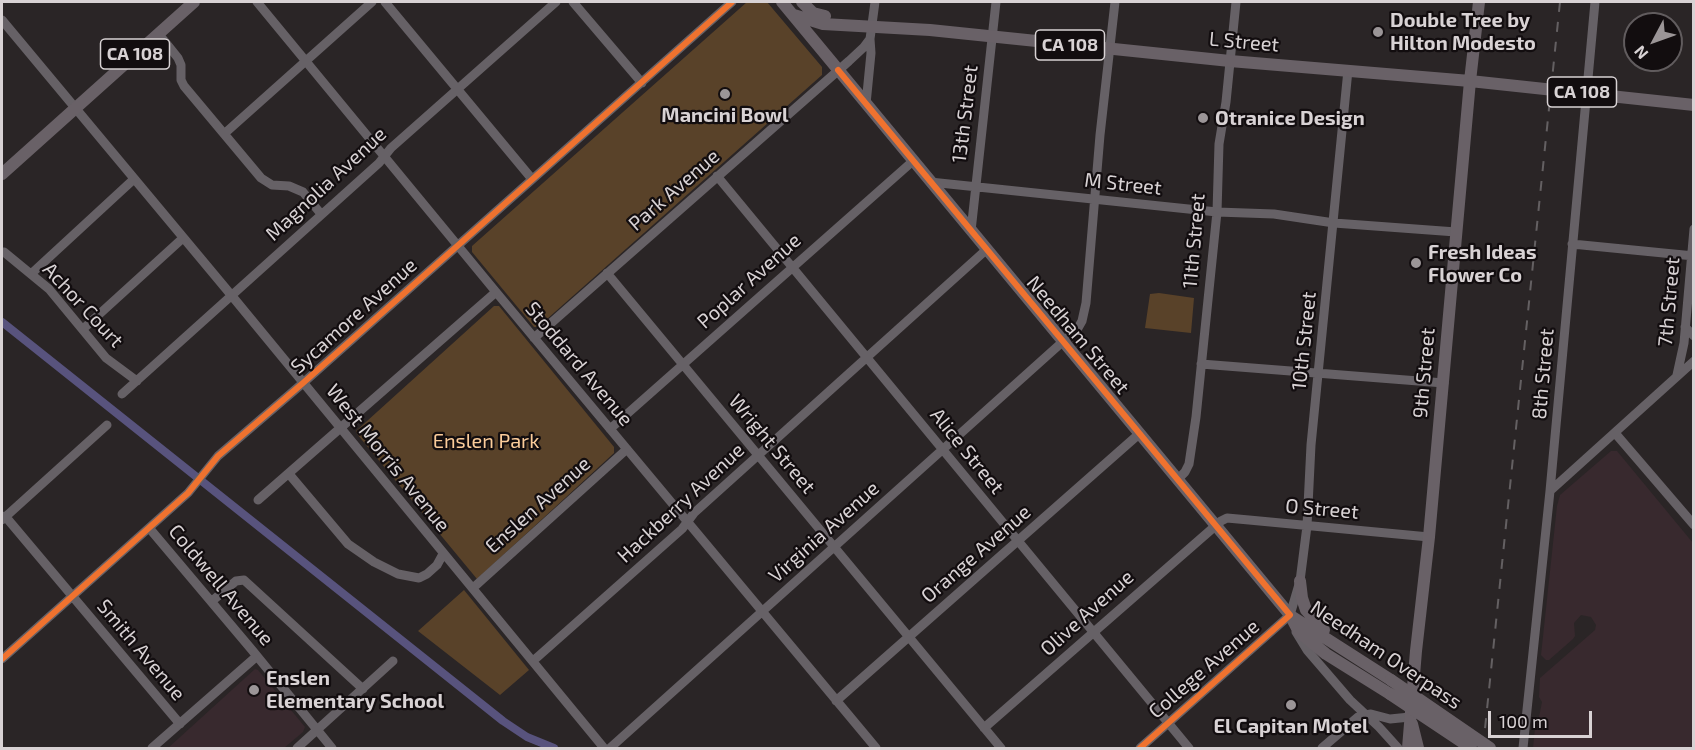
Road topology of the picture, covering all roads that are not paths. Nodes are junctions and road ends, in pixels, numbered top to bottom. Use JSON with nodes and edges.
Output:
{"nodes":[{"id":1,"x":257,"y":2,"type":"edge"},
{"id":2,"x":372,"y":2,"type":"edge"},
{"id":3,"x":385,"y":2,"type":"edge"},
{"id":4,"x":556,"y":2,"type":"edge"},
{"id":5,"x":573,"y":2,"type":"edge"},
{"id":6,"x":732,"y":2,"type":"edge"},
{"id":7,"x":782,"y":2,"type":"edge"},
{"id":8,"x":802,"y":2,"type":"edge"},
{"id":9,"x":875,"y":2,"type":"edge"},
{"id":10,"x":996,"y":2,"type":"edge"},
{"id":11,"x":1115,"y":2,"type":"edge"},
{"id":12,"x":1236,"y":2,"type":"edge"},
{"id":13,"x":1479,"y":2,"type":"edge"},
{"id":14,"x":1595,"y":2,"type":"edge"},
{"id":15,"x":190,"y":3,"type":"edge"},
{"id":16,"x":793,"y":14,"type":"junction"},
{"id":17,"x":2,"y":20,"type":"edge"},
{"id":18,"x":841,"y":25,"type":"junction"},
{"id":19,"x":873,"y":26,"type":"junction"},
{"id":20,"x":158,"y":33,"type":"junction"},
{"id":21,"x":992,"y":37,"type":"junction"},
{"id":22,"x":870,"y":39,"type":"junction"},
{"id":23,"x":1110,"y":49,"type":"junction"},
{"id":24,"x":1230,"y":60,"type":"junction"},
{"id":25,"x":307,"y":62,"type":"junction"},
{"id":26,"x":838,"y":70,"type":"junction"},
{"id":27,"x":1348,"y":70,"type":"junction"},
{"id":28,"x":1470,"y":81,"type":"junction"},
{"id":29,"x":642,"y":82,"type":"junction"},
{"id":30,"x":457,"y":89,"type":"junction"},
{"id":31,"x":1586,"y":93,"type":"junction"},
{"id":32,"x":866,"y":104,"type":"junction"},
{"id":33,"x":1694,"y":105,"type":"edge"},
{"id":34,"x":75,"y":107,"type":"junction"},
{"id":35,"x":224,"y":134,"type":"junction"},
{"id":36,"x":386,"y":156,"type":"junction"},
{"id":37,"x":913,"y":161,"type":"junction"},
{"id":38,"x":2,"y":174,"type":"edge"},
{"id":39,"x":717,"y":176,"type":"junction"},
{"id":40,"x":134,"y":179,"type":"junction"},
{"id":41,"x":532,"y":179,"type":"junction"},
{"id":42,"x":930,"y":182,"type":"junction"},
{"id":43,"x":975,"y":187,"type":"junction"},
{"id":44,"x":1094,"y":200,"type":"junction"},
{"id":45,"x":1217,"y":212,"type":"junction"},
{"id":46,"x":321,"y":214,"type":"junction"},
{"id":47,"x":1334,"y":223,"type":"junction"},
{"id":48,"x":1694,"y":229,"type":"edge"},
{"id":49,"x":971,"y":231,"type":"junction"},
{"id":50,"x":1456,"y":232,"type":"junction"},
{"id":51,"x":183,"y":238,"type":"junction"},
{"id":52,"x":1572,"y":244,"type":"junction"},
{"id":53,"x":459,"y":245,"type":"junction"},
{"id":54,"x":986,"y":250,"type":"junction"},
{"id":55,"x":4,"y":252,"type":"dead end"},
{"id":56,"x":1692,"y":256,"type":"edge"},
{"id":57,"x":792,"y":266,"type":"junction"},
{"id":58,"x":607,"y":273,"type":"junction"},
{"id":59,"x":31,"y":274,"type":"junction"},
{"id":60,"x":496,"y":292,"type":"junction"},
{"id":61,"x":232,"y":296,"type":"junction"},
{"id":62,"x":1685,"y":327,"type":"junction"},
{"id":63,"x":83,"y":329,"type":"junction"},
{"id":64,"x":1694,"y":336,"type":"edge"},
{"id":65,"x":534,"y":338,"type":"junction"},
{"id":66,"x":1063,"y":343,"type":"junction"},
{"id":67,"x":867,"y":358,"type":"junction"},
{"id":68,"x":1694,"y":361,"type":"edge"},
{"id":69,"x":683,"y":364,"type":"junction"},
{"id":70,"x":1201,"y":364,"type":"junction"},
{"id":71,"x":1319,"y":374,"type":"junction"},
{"id":72,"x":1676,"y":377,"type":"junction"},
{"id":73,"x":137,"y":381,"type":"junction"},
{"id":74,"x":303,"y":383,"type":"junction"},
{"id":75,"x":1444,"y":383,"type":"junction"},
{"id":76,"x":122,"y":394,"type":"dead end"},
{"id":77,"x":106,"y":425,"type":"dead end"},
{"id":78,"x":610,"y":429,"type":"junction"},
{"id":79,"x":341,"y":430,"type":"junction"},
{"id":80,"x":1616,"y":433,"type":"junction"},
{"id":81,"x":1139,"y":434,"type":"junction"},
{"id":82,"x":627,"y":449,"type":"junction"},
{"id":83,"x":943,"y":450,"type":"junction"},
{"id":84,"x":758,"y":456,"type":"junction"},
{"id":85,"x":289,"y":474,"type":"junction"},
{"id":86,"x":1177,"y":480,"type":"junction"},
{"id":87,"x":1550,"y":491,"type":"junction"},
{"id":88,"x":258,"y":500,"type":"dead end"},
{"id":89,"x":3,"y":518,"type":"edge"},
{"id":90,"x":687,"y":522,"type":"junction"},
{"id":91,"x":1214,"y":525,"type":"junction"},
{"id":92,"x":1694,"y":525,"type":"edge"},
{"id":93,"x":1306,"y":526,"type":"junction"},
{"id":94,"x":150,"y":529,"type":"junction"},
{"id":95,"x":1429,"y":537,"type":"junction"},
{"id":96,"x":1018,"y":541,"type":"junction"},
{"id":97,"x":834,"y":547,"type":"junction"},
{"id":98,"x":443,"y":554,"type":"junction"},
{"id":99,"x":1300,"y":580,"type":"junction"},
{"id":100,"x":473,"y":588,"type":"junction"},
{"id":101,"x":73,"y":596,"type":"junction"},
{"id":102,"x":212,"y":602,"type":"junction"},
{"id":103,"x":762,"y":611,"type":"junction"},
{"id":104,"x":1291,"y":618,"type":"junction"},
{"id":105,"x":1093,"y":632,"type":"junction"},
{"id":106,"x":909,"y":638,"type":"junction"},
{"id":107,"x":258,"y":656,"type":"junction"},
{"id":108,"x":2,"y":659,"type":"edge"},
{"id":109,"x":393,"y":661,"type":"dead end"},
{"id":110,"x":533,"y":661,"type":"junction"},
{"id":111,"x":1362,"y":662,"type":"junction"},
{"id":112,"x":363,"y":689,"type":"junction"},
{"id":113,"x":836,"y":701,"type":"junction"},
{"id":114,"x":1366,"y":714,"type":"junction"},
{"id":115,"x":1410,"y":717,"type":"junction"},
{"id":116,"x":1168,"y":723,"type":"junction"},
{"id":117,"x":180,"y":724,"type":"junction"},
{"id":118,"x":984,"y":728,"type":"junction"},
{"id":119,"x":317,"y":730,"type":"junction"},
{"id":120,"x":152,"y":748,"type":"edge"},
{"id":121,"x":297,"y":748,"type":"edge"},
{"id":122,"x":332,"y":748,"type":"edge"},
{"id":123,"x":604,"y":748,"type":"edge"},
{"id":124,"x":610,"y":748,"type":"edge"},
{"id":125,"x":876,"y":748,"type":"edge"},
{"id":126,"x":1001,"y":748,"type":"edge"},
{"id":127,"x":1140,"y":748,"type":"edge"},
{"id":128,"x":1189,"y":748,"type":"edge"},
{"id":129,"x":1322,"y":748,"type":"edge"},
{"id":130,"x":1398,"y":748,"type":"edge"},
{"id":131,"x":1408,"y":748,"type":"edge"},
{"id":132,"x":1418,"y":748,"type":"edge"},
{"id":133,"x":1471,"y":748,"type":"edge"},
{"id":134,"x":1490,"y":748,"type":"edge"},
{"id":135,"x":1523,"y":748,"type":"edge"}],
"edges":[{"from":1,"to":25,"type":"street","name":"Stoddard Avenue"},
{"from":2,"to":25,"type":"street"},
{"from":3,"to":30,"type":"street"},
{"from":4,"to":30,"type":"street","name":"Magnolia Avenue"},
{"from":5,"to":29,"type":"street"},
{"from":6,"to":29,"type":"street","name":"Sycamore Avenue"},
{"from":7,"to":16,"type":"main road","name":"Needham Street","number":"CA 108"},
{"from":8,"to":18,"type":"main road"},
{"from":9,"to":19,"type":"street"},
{"from":10,"to":21,"type":"street","name":"13th Street"},
{"from":11,"to":23,"type":"street","name":"Virginia Avenue"},
{"from":12,"to":24,"type":"street","name":"11th Street"},
{"from":13,"to":28,"type":"main road","name":"9th Street"},
{"from":14,"to":31,"type":"street","name":"8th Street"},
{"from":15,"to":20,"type":"main road","number":"CA 108"},
{"from":16,"to":18,"type":"main road","name":"L Street","number":"CA 108"},
{"from":16,"to":26,"type":"main road","name":"Needham Street"},
{"from":17,"to":34,"type":"street","name":"West Morris Avenue"},
{"from":18,"to":19,"type":"main road","name":"L Street","number":"CA 108"},
{"from":19,"to":21,"type":"main road","name":"L Street","number":"CA 108"},
{"from":19,"to":22,"type":"street"},
{"from":20,"to":34,"type":"main road","number":"CA 108"},
{"from":20,"to":35,"type":"street"},
{"from":21,"to":23,"type":"main road","name":"L Street","number":"CA 108"},
{"from":21,"to":43,"type":"street","name":"13th Street"},
{"from":22,"to":26,"type":"street","name":"Park Avenue"},
{"from":22,"to":32,"type":"street"},
{"from":23,"to":24,"type":"main road","name":"L Street","number":"CA 108"},
{"from":23,"to":44,"type":"street","name":"Virginia Avenue"},
{"from":24,"to":27,"type":"main road","name":"L Street","number":"CA 108"},
{"from":24,"to":45,"type":"street","name":"11th Street"},
{"from":25,"to":35,"type":"street"},
{"from":25,"to":36,"type":"street","name":"Stoddard Avenue"},
{"from":26,"to":32,"type":"main road","name":"Needham Street"},
{"from":26,"to":39,"type":"street","name":"Park Avenue"},
{"from":27,"to":28,"type":"main road","name":"L Street","number":"CA 108"},
{"from":27,"to":47,"type":"street","name":"10th Street"},
{"from":28,"to":31,"type":"main road","name":"L Street","number":"CA 108"},
{"from":28,"to":50,"type":"main road","name":"9th Street"},
{"from":29,"to":41,"type":"street","name":"Sycamore Avenue"},
{"from":30,"to":36,"type":"street","name":"Magnolia Avenue"},
{"from":30,"to":41,"type":"street"},
{"from":31,"to":33,"type":"main road","name":"L Street","number":"CA 108"},
{"from":31,"to":52,"type":"street","name":"8th Street"},
{"from":32,"to":37,"type":"main road","name":"Needham Street"},
{"from":34,"to":38,"type":"main road","number":"CA 108"},
{"from":34,"to":40,"type":"street","name":"West Morris Avenue"},
{"from":35,"to":46,"type":"street"},
{"from":36,"to":46,"type":"street","name":"Magnolia Avenue"},
{"from":36,"to":53,"type":"street","name":"Stoddard Avenue"},
{"from":37,"to":42,"type":"main road","name":"Needham Street"},
{"from":37,"to":57,"type":"street","name":"Poplar Avenue"},
{"from":39,"to":57,"type":"street","name":"Alice Street"},
{"from":39,"to":58,"type":"street","name":"Park Avenue"},
{"from":40,"to":51,"type":"street","name":"West Morris Avenue"},
{"from":40,"to":59,"type":"street"},
{"from":41,"to":53,"type":"street","name":"Sycamore Avenue"},
{"from":42,"to":43,"type":"street","name":"M Street"},
{"from":42,"to":49,"type":"main road","name":"Needham Street"},
{"from":43,"to":44,"type":"street","name":"M Street"},
{"from":43,"to":49,"type":"street","name":"13th Street"},
{"from":44,"to":45,"type":"street","name":"M Street"},
{"from":44,"to":66,"type":"street","name":"Virginia Avenue"},
{"from":45,"to":47,"type":"street","name":"M Street"},
{"from":45,"to":70,"type":"street","name":"11th Street"},
{"from":46,"to":61,"type":"street","name":"Magnolia Avenue"},
{"from":47,"to":50,"type":"street","name":"M Street"},
{"from":47,"to":71,"type":"street","name":"10th Street"},
{"from":48,"to":56,"type":"street","name":"7th Street"},
{"from":49,"to":54,"type":"main road","name":"Needham Street"},
{"from":50,"to":75,"type":"main road","name":"9th Street"},
{"from":51,"to":61,"type":"street","name":"West Morris Avenue"},
{"from":51,"to":63,"type":"street"},
{"from":52,"to":56,"type":"street"},
{"from":52,"to":87,"type":"street","name":"8th Street"},
{"from":53,"to":60,"type":"street","name":"Stoddard Avenue"},
{"from":53,"to":74,"type":"street","name":"Sycamore Avenue"},
{"from":54,"to":66,"type":"main road","name":"Needham Street"},
{"from":54,"to":67,"type":"street","name":"Hackberry Avenue"},
{"from":55,"to":59,"type":"street","name":"Achor Court"},
{"from":56,"to":62,"type":"street","name":"7th Street"},
{"from":57,"to":67,"type":"street","name":"Alice Street"},
{"from":57,"to":69,"type":"street","name":"Poplar Avenue"},
{"from":58,"to":65,"type":"street","name":"Park Avenue"},
{"from":58,"to":69,"type":"street","name":"Wright Street"},
{"from":59,"to":63,"type":"street","name":"Achor Court"},
{"from":60,"to":65,"type":"street","name":"Stoddard Avenue"},
{"from":60,"to":79,"type":"street"},
{"from":61,"to":73,"type":"street","name":"Magnolia Avenue"},
{"from":61,"to":74,"type":"street","name":"West Morris Avenue"},
{"from":62,"to":64,"type":"street"},
{"from":62,"to":72,"type":"street","name":"7th Street"},
{"from":63,"to":73,"type":"street","name":"Achor Court"},
{"from":65,"to":78,"type":"street","name":"Stoddard Avenue"},
{"from":66,"to":81,"type":"main road","name":"Needham Street"},
{"from":66,"to":83,"type":"street","name":"Virginia Avenue"},
{"from":67,"to":83,"type":"street","name":"Alice Street"},
{"from":67,"to":84,"type":"street","name":"Hackberry Avenue"},
{"from":68,"to":72,"type":"street"},
{"from":69,"to":78,"type":"street","name":"Poplar Avenue"},
{"from":69,"to":84,"type":"street","name":"Wright Street"},
{"from":70,"to":71,"type":"street"},
{"from":70,"to":86,"type":"street","name":"11th Street"},
{"from":71,"to":75,"type":"street"},
{"from":71,"to":93,"type":"street","name":"10th Street"},
{"from":72,"to":80,"type":"street"},
{"from":73,"to":76,"type":"street","name":"Magnolia Avenue"},
{"from":74,"to":79,"type":"street","name":"West Morris Avenue"},
{"from":74,"to":94,"type":"street","name":"Sycamore Avenue"},
{"from":75,"to":95,"type":"main road","name":"9th Street"},
{"from":77,"to":89,"type":"street"},
{"from":78,"to":82,"type":"street","name":"Stoddard Avenue"},
{"from":79,"to":85,"type":"street"},
{"from":79,"to":98,"type":"street","name":"West Morris Avenue"},
{"from":80,"to":87,"type":"street"},
{"from":80,"to":92,"type":"street"},
{"from":81,"to":86,"type":"main road","name":"Needham Street"},
{"from":81,"to":96,"type":"street","name":"Orange Avenue"},
{"from":82,"to":90,"type":"street","name":"Stoddard Avenue"},
{"from":82,"to":100,"type":"street","name":"Enslen Avenue"},
{"from":83,"to":96,"type":"street","name":"Alice Street"},
{"from":83,"to":97,"type":"street","name":"Virginia Avenue"},
{"from":84,"to":90,"type":"street","name":"Hackberry Avenue"},
{"from":84,"to":97,"type":"street","name":"Wright Street"},
{"from":85,"to":88,"type":"street"},
{"from":85,"to":98,"type":"street"},
{"from":86,"to":91,"type":"main road","name":"Needham Street"},
{"from":87,"to":135,"type":"street","name":"8th Street"},
{"from":89,"to":101,"type":"street","name":"Smith Avenue"},
{"from":90,"to":103,"type":"street","name":"Stoddard Avenue"},
{"from":90,"to":110,"type":"street","name":"Hackberry Avenue"},
{"from":91,"to":93,"type":"street","name":"O Street"},
{"from":91,"to":104,"type":"main road","name":"Needham Street"},
{"from":91,"to":105,"type":"street","name":"Olive Avenue"},
{"from":93,"to":95,"type":"street","name":"O Street"},
{"from":93,"to":99,"type":"street","name":"10th Street"},
{"from":94,"to":101,"type":"street","name":"Sycamore Avenue"},
{"from":94,"to":102,"type":"street","name":"Coldwell Avenue"},
{"from":95,"to":115,"type":"main road","name":"9th Street"},
{"from":96,"to":105,"type":"street","name":"Alice Street"},
{"from":96,"to":106,"type":"street","name":"Orange Avenue"},
{"from":97,"to":103,"type":"street","name":"Virginia Avenue"},
{"from":97,"to":106,"type":"street","name":"Wright Street"},
{"from":98,"to":100,"type":"street","name":"West Morris Avenue"},
{"from":99,"to":104,"type":"street","name":"10th Street"},
{"from":99,"to":111,"type":"main road"},
{"from":100,"to":110,"type":"street","name":"West Morris Avenue"},
{"from":101,"to":108,"type":"street","name":"Sycamore Avenue"},
{"from":101,"to":117,"type":"street","name":"Smith Avenue"},
{"from":102,"to":107,"type":"street","name":"Coldwell Avenue"},
{"from":102,"to":112,"type":"street"},
{"from":103,"to":113,"type":"street","name":"Stoddard Avenue"},
{"from":103,"to":124,"type":"street","name":"Virginia Avenue"},
{"from":104,"to":111,"type":"main road","name":"Needham Overpass"},
{"from":104,"to":114,"type":"street","name":"Needham Street"},
{"from":104,"to":116,"type":"street","name":"College Avenue"},
{"from":104,"to":133,"type":"main road","name":"Needham Overpass","bridge":true},
{"from":105,"to":116,"type":"street","name":"Alice Street"},
{"from":105,"to":118,"type":"street","name":"Olive Avenue"},
{"from":106,"to":113,"type":"street","name":"Orange Avenue"},
{"from":106,"to":118,"type":"street","name":"Wright Street"},
{"from":107,"to":117,"type":"street"},
{"from":107,"to":119,"type":"street","name":"Coldwell Avenue"},
{"from":109,"to":112,"type":"street"},
{"from":110,"to":123,"type":"street","name":"West Morris Avenue"},
{"from":111,"to":134,"type":"main road","name":"Needham Overpass","bridge":true},
{"from":112,"to":119,"type":"street"},
{"from":113,"to":125,"type":"street","name":"Stoddard Avenue"},
{"from":114,"to":115,"type":"street"},
{"from":114,"to":129,"type":"street"},
{"from":114,"to":130,"type":"street","name":"Needham Street"},
{"from":115,"to":131,"type":"main road","name":"9th Street"},
{"from":115,"to":132,"type":"main road"},
{"from":116,"to":127,"type":"street","name":"College Avenue"},
{"from":116,"to":128,"type":"street","name":"Alice Street"},
{"from":117,"to":120,"type":"street"},
{"from":118,"to":126,"type":"street","name":"Wright Street"},
{"from":119,"to":121,"type":"street"},
{"from":119,"to":122,"type":"street","name":"Coldwell Avenue"}]}
